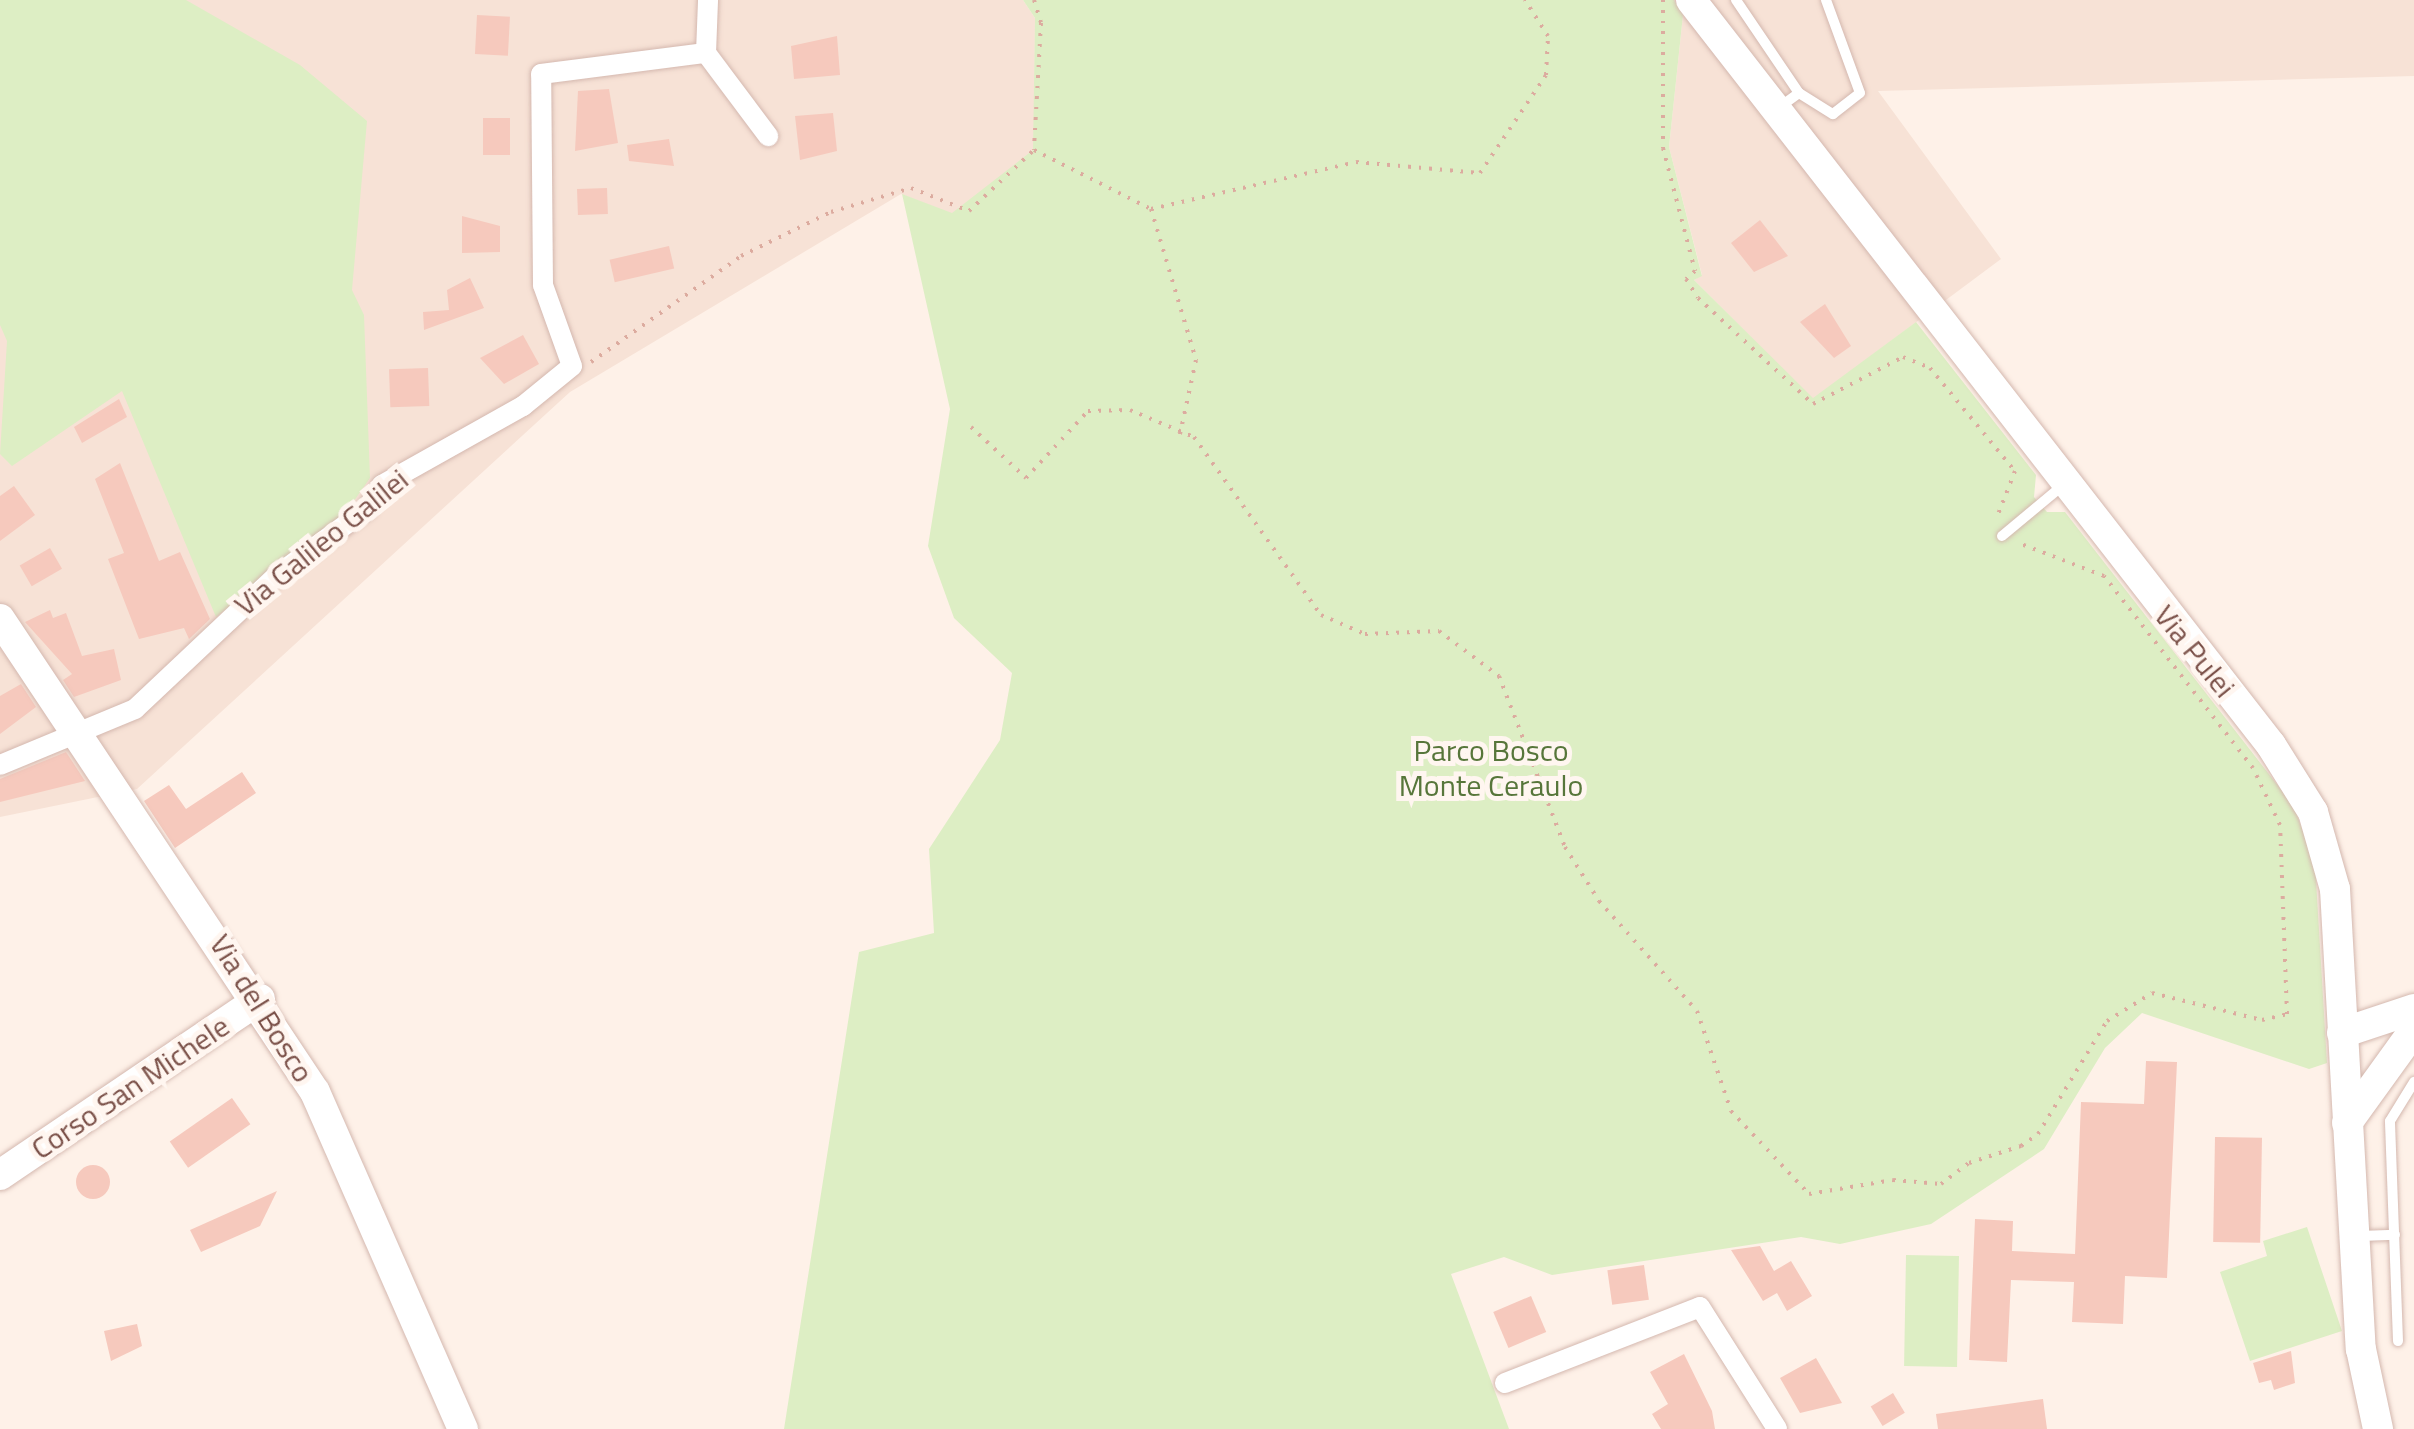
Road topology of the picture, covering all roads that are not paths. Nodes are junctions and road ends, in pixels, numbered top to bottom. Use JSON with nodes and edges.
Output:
{"nodes":[{"id":1,"x":708,"y":0,"type":"edge"},
{"id":2,"x":1691,"y":0,"type":"edge"},
{"id":3,"x":1736,"y":0,"type":"edge"},
{"id":4,"x":1826,"y":0,"type":"edge"},
{"id":5,"x":706,"y":52,"type":"junction"},
{"id":6,"x":1799,"y":93,"type":"junction"},
{"id":7,"x":1774,"y":111,"type":"junction"},
{"id":8,"x":768,"y":136,"type":"dead end"},
{"id":9,"x":2062,"y":486,"type":"junction"},
{"id":10,"x":2002,"y":536,"type":"road end"},
{"id":11,"x":0,"y":619,"type":"edge"},
{"id":12,"x":85,"y":736,"type":"junction"},
{"id":13,"x":0,"y":765,"type":"edge"},
{"id":14,"x":2339,"y":972,"type":"junction"},
{"id":15,"x":260,"y":1000,"type":"junction"},
{"id":16,"x":2407,"y":1022,"type":"edge"},
{"id":17,"x":2342,"y":1033,"type":"junction"},
{"id":18,"x":2414,"y":1082,"type":"edge"},
{"id":19,"x":2346,"y":1123,"type":"junction"},
{"id":20,"x":0,"y":1175,"type":"edge"},
{"id":21,"x":2395,"y":1235,"type":"junction"},
{"id":22,"x":2354,"y":1236,"type":"junction"},
{"id":23,"x":2398,"y":1341,"type":"dead end"},
{"id":24,"x":1505,"y":1383,"type":"dead end"},
{"id":25,"x":462,"y":1429,"type":"edge"},
{"id":26,"x":1777,"y":1429,"type":"edge"},
{"id":27,"x":2378,"y":1429,"type":"edge"}],
"edges":[{"from":1,"to":5,"type":"street"},
{"from":2,"to":7,"type":"main road","name":"Via Pulei"},
{"from":3,"to":6,"type":"lane"},
{"from":4,"to":6,"type":"lane"},
{"from":5,"to":8,"type":"street"},
{"from":5,"to":12,"type":"street","name":"Via Galileo Galilei"},
{"from":6,"to":7,"type":"lane"},
{"from":7,"to":9,"type":"main road","name":"Via Pulei"},
{"from":9,"to":10,"type":"lane"},
{"from":9,"to":14,"type":"main road","name":"Via Pulei"},
{"from":11,"to":12,"type":"main road","name":"Via del Bosco"},
{"from":12,"to":13,"type":"street","name":"Via Galileo Galilei"},
{"from":12,"to":15,"type":"main road","name":"Via del Bosco"},
{"from":14,"to":16,"type":"main road"},
{"from":14,"to":17,"type":"main road","name":"Via Pulei"},
{"from":15,"to":20,"type":"main road","name":"Corso San Michele"},
{"from":15,"to":25,"type":"main road","name":"Via del Bosco"},
{"from":16,"to":17,"type":"main road"},
{"from":16,"to":19,"type":"main road"},
{"from":17,"to":19,"type":"main road","name":"Via Pulei"},
{"from":18,"to":21,"type":"lane"},
{"from":19,"to":22,"type":"main road","name":"Via Pulei"},
{"from":21,"to":22,"type":"lane"},
{"from":21,"to":23,"type":"lane"},
{"from":22,"to":27,"type":"main road","name":"Via Pulei"},
{"from":24,"to":26,"type":"street"}]}
